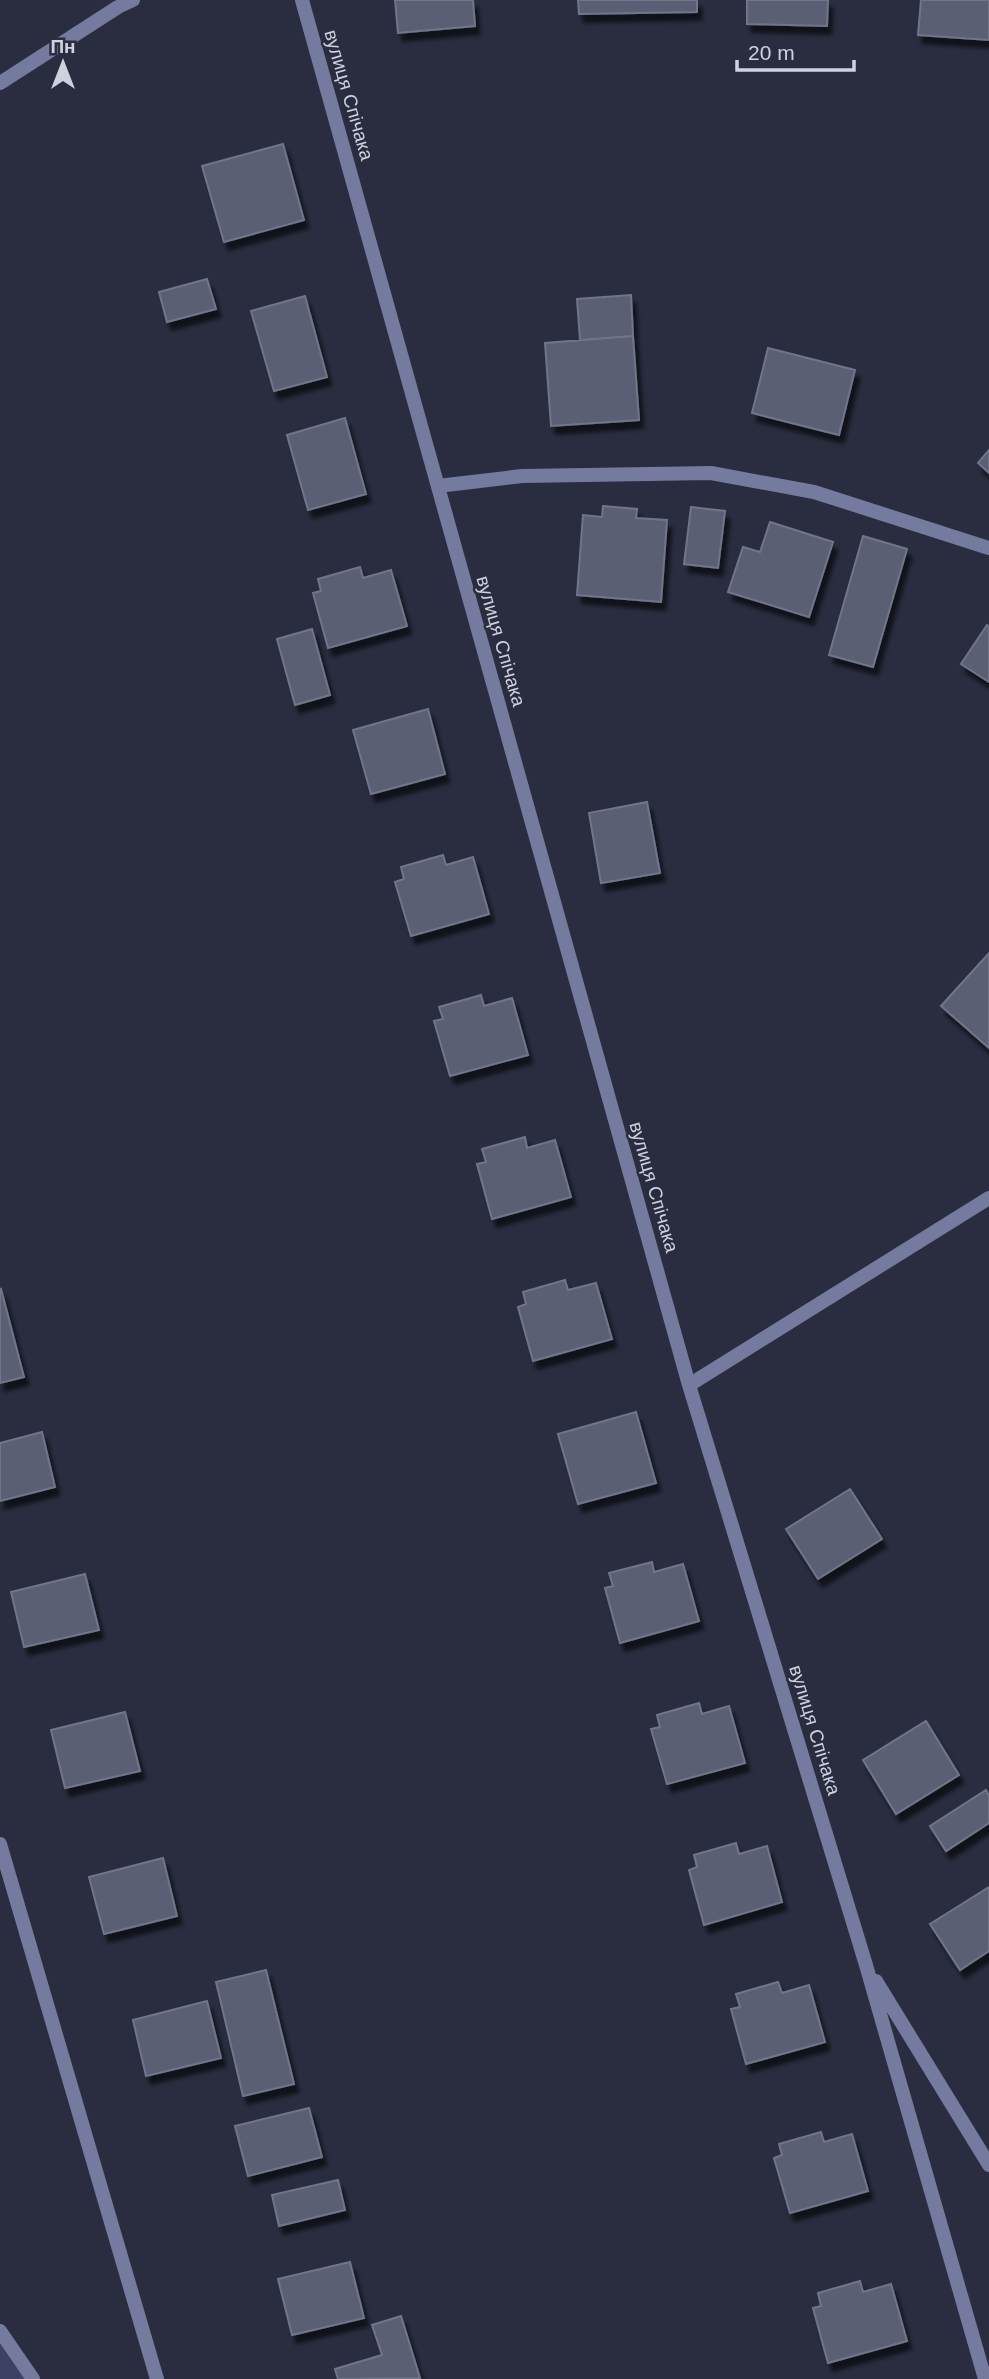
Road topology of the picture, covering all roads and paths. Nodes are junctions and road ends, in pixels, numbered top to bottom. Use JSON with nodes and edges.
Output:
{"nodes":[{"id":1,"x":133,"y":0,"type":"edge"},
{"id":2,"x":302,"y":0,"type":"edge"},
{"id":3,"x":0,"y":83,"type":"edge"},
{"id":4,"x":438,"y":486,"type":"junction"},
{"id":5,"x":989,"y":548,"type":"edge"},
{"id":6,"x":989,"y":1198,"type":"edge"},
{"id":7,"x":689,"y":1385,"type":"junction"},
{"id":8,"x":0,"y":1844,"type":"edge"},
{"id":9,"x":866,"y":1965,"type":"junction"},
{"id":10,"x":989,"y":2165,"type":"edge"},
{"id":11,"x":0,"y":2331,"type":"edge"},
{"id":12,"x":33,"y":2379,"type":"edge"},
{"id":13,"x":157,"y":2379,"type":"edge"},
{"id":14,"x":985,"y":2379,"type":"edge"}],
"edges":[{"from":1,"to":3,"type":"street"},
{"from":2,"to":4,"type":"street","name":"вулиця Спічака"},
{"from":4,"to":5,"type":"street"},
{"from":4,"to":7,"type":"street","name":"вулиця Спічака"},
{"from":6,"to":7,"type":"street"},
{"from":7,"to":9,"type":"street","name":"вулиця Спічака"},
{"from":8,"to":13,"type":"street"},
{"from":9,"to":10,"type":"street"},
{"from":9,"to":14,"type":"street","name":"вулиця Спічака"},
{"from":11,"to":12,"type":"street"}]}
